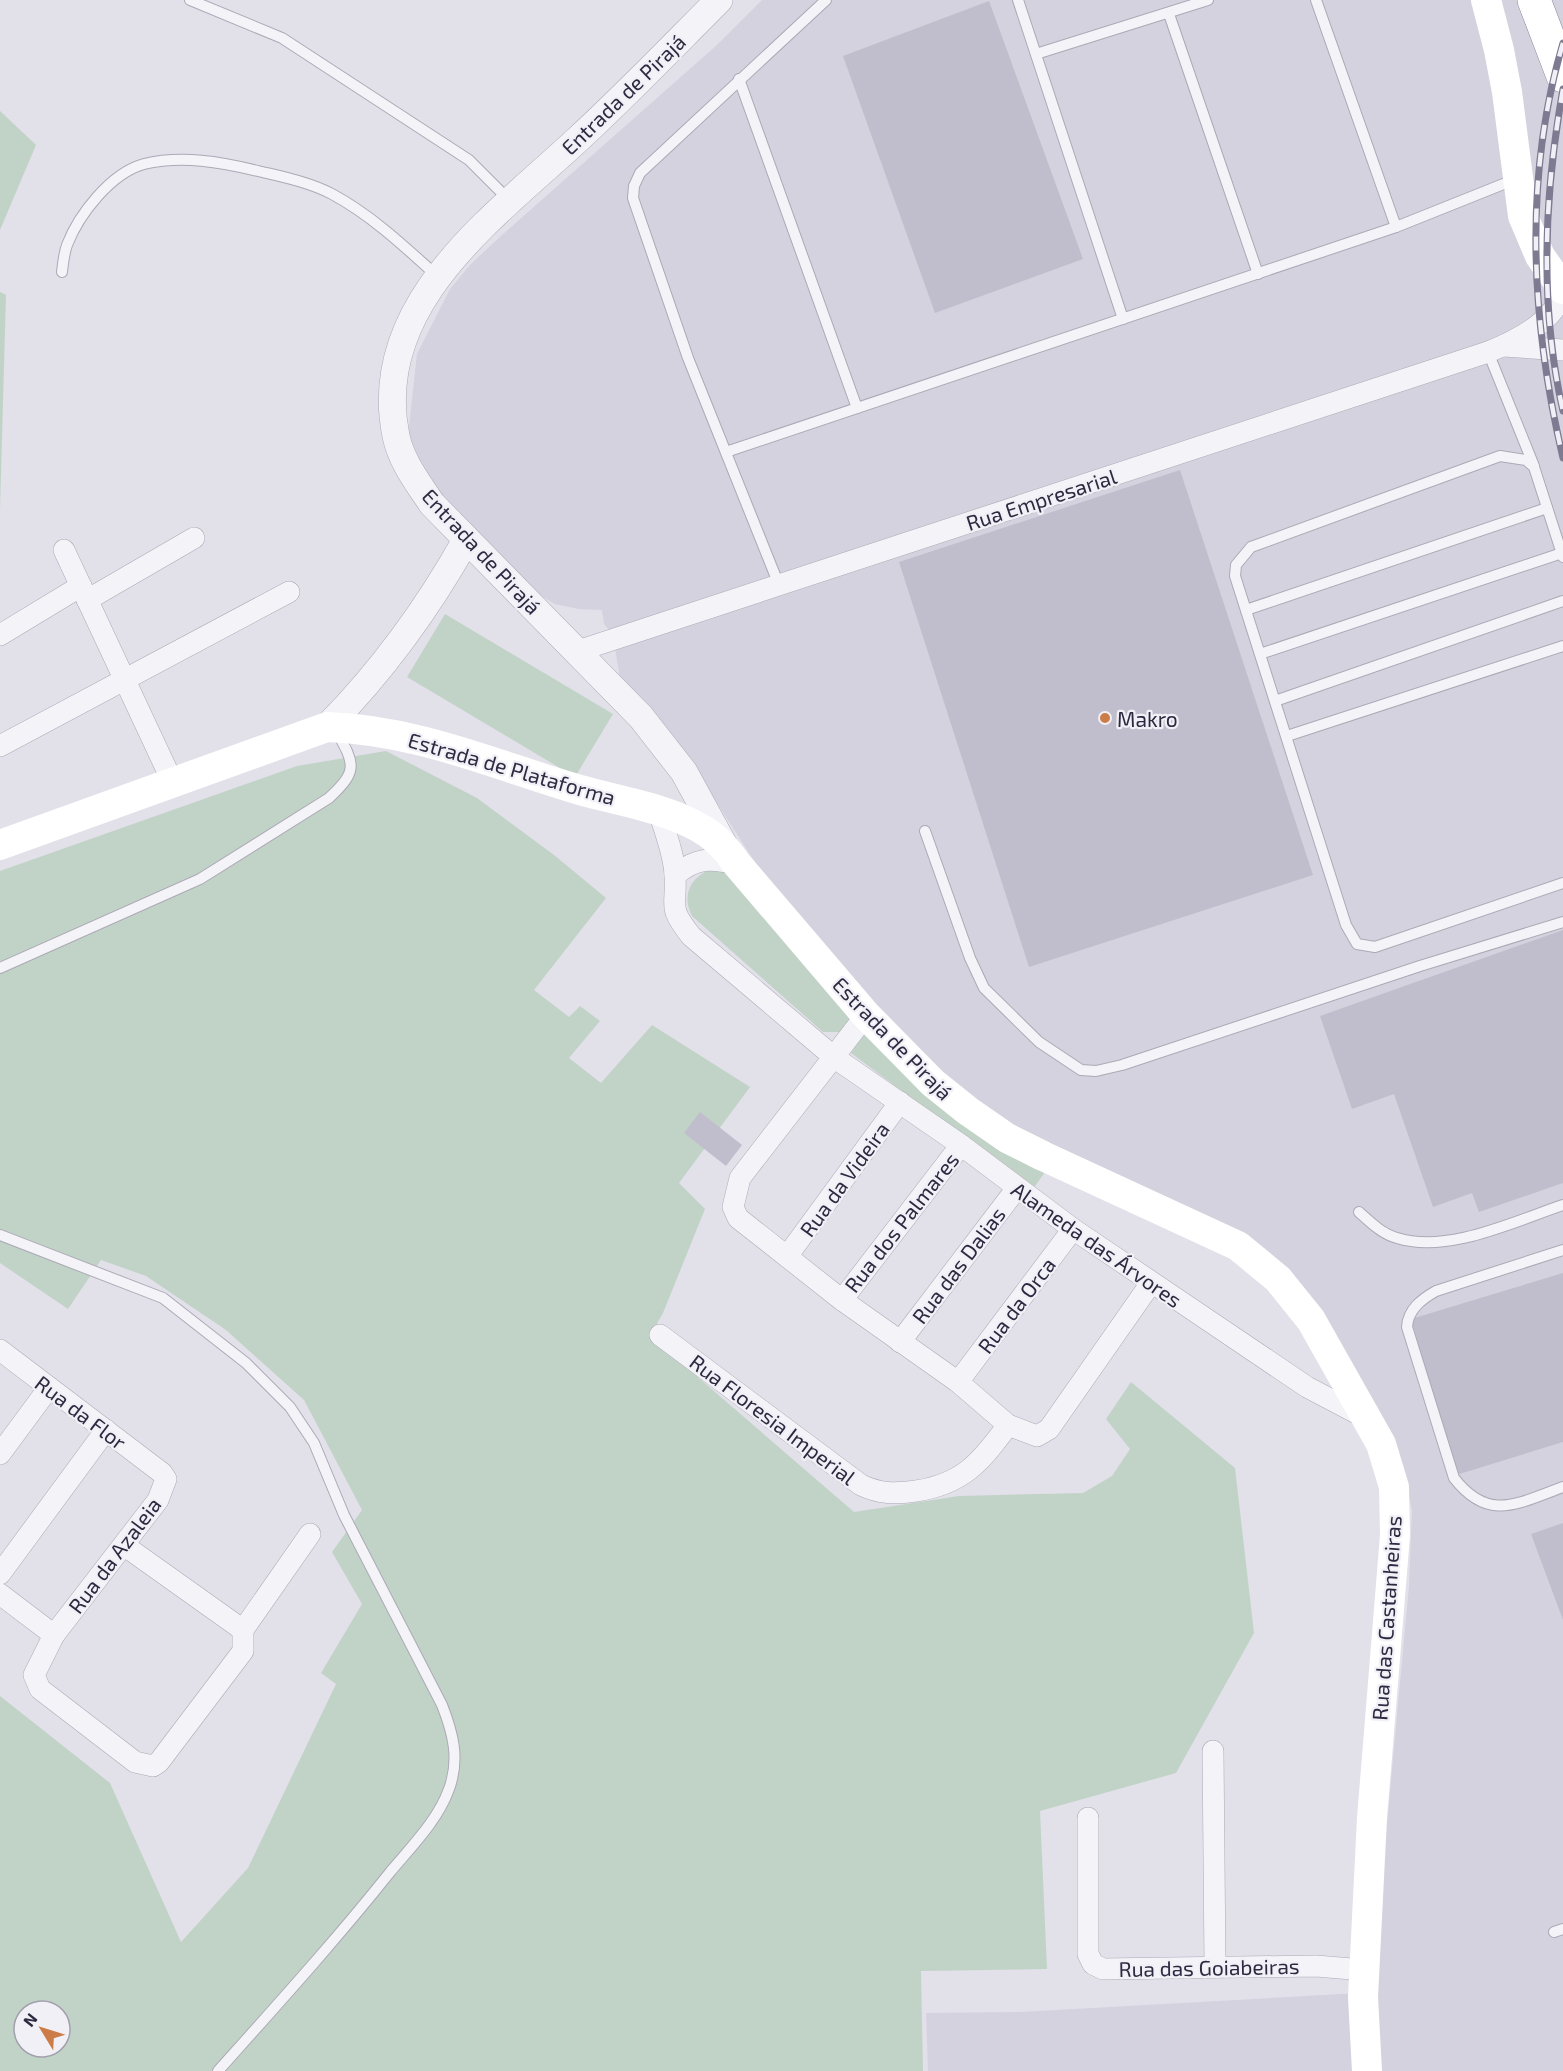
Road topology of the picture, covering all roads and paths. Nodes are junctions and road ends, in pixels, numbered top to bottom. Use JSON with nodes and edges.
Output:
{"nodes":[{"id":1,"x":190,"y":0,"type":"edge"},
{"id":2,"x":719,"y":0,"type":"edge"},
{"id":3,"x":826,"y":0,"type":"edge"},
{"id":4,"x":1018,"y":0,"type":"edge"},
{"id":5,"x":1208,"y":0,"type":"edge"},
{"id":6,"x":1316,"y":0,"type":"edge"},
{"id":7,"x":1486,"y":0,"type":"edge"},
{"id":8,"x":1534,"y":0,"type":"edge"},
{"id":9,"x":1169,"y":14,"type":"junction"},
{"id":10,"x":1036,"y":54,"type":"junction"},
{"id":11,"x":1563,"y":76,"type":"edge"},
{"id":12,"x":739,"y":79,"type":"junction"},
{"id":13,"x":1516,"y":179,"type":"junction"},
{"id":14,"x":510,"y":202,"type":"junction"},
{"id":15,"x":1396,"y":227,"type":"junction"},
{"id":16,"x":62,"y":272,"type":"dead end"},
{"id":17,"x":1258,"y":273,"type":"junction"},
{"id":18,"x":437,"y":276,"type":"junction"},
{"id":19,"x":1563,"y":291,"type":"edge"},
{"id":20,"x":1123,"y":319,"type":"junction"},
{"id":21,"x":1496,"y":349,"type":"junction"},
{"id":22,"x":1563,"y":350,"type":"edge"},
{"id":23,"x":857,"y":408,"type":"junction"},
{"id":24,"x":726,"y":452,"type":"junction"},
{"id":25,"x":1534,"y":467,"type":"junction"},
{"id":26,"x":1547,"y":508,"type":"junction"},
{"id":27,"x":194,"y":538,"type":"dead end"},
{"id":28,"x":466,"y":540,"type":"junction"},
{"id":29,"x":64,"y":550,"type":"dead end"},
{"id":30,"x":1562,"y":555,"type":"edge"},
{"id":31,"x":779,"y":585,"type":"junction"},
{"id":32,"x":289,"y":592,"type":"dead end"},
{"id":33,"x":84,"y":593,"type":"junction"},
{"id":34,"x":1563,"y":601,"type":"edge"},
{"id":35,"x":1246,"y":610,"type":"junction"},
{"id":36,"x":0,"y":635,"type":"edge"},
{"id":37,"x":1563,"y":646,"type":"edge"},
{"id":38,"x":578,"y":651,"type":"junction"},
{"id":39,"x":1260,"y":654,"type":"junction"},
{"id":40,"x":123,"y":680,"type":"junction"},
{"id":41,"x":1275,"y":701,"type":"junction"},
{"id":42,"x":331,"y":727,"type":"junction"},
{"id":43,"x":1287,"y":736,"type":"junction"},
{"id":44,"x":0,"y":746,"type":"edge"},
{"id":45,"x":172,"y":781,"type":"junction"},
{"id":46,"x":659,"y":812,"type":"junction"},
{"id":47,"x":925,"y":831,"type":"dead end"},
{"id":48,"x":0,"y":845,"type":"edge"},
{"id":49,"x":731,"y":856,"type":"junction"},
{"id":50,"x":675,"y":875,"type":"junction"},
{"id":51,"x":1563,"y":883,"type":"edge"},
{"id":52,"x":1563,"y":922,"type":"edge"},
{"id":53,"x":0,"y":968,"type":"edge"},
{"id":54,"x":866,"y":1015,"type":"junction"},
{"id":55,"x":835,"y":1058,"type":"junction"},
{"id":56,"x":900,"y":1102,"type":"junction"},
{"id":57,"x":961,"y":1145,"type":"junction"},
{"id":58,"x":1017,"y":1188,"type":"junction"},
{"id":59,"x":1563,"y":1205,"type":"edge"},
{"id":60,"x":1359,"y":1212,"type":"dead end"},
{"id":61,"x":1073,"y":1229,"type":"junction"},
{"id":62,"x":1211,"y":1233,"type":"joint"},
{"id":63,"x":0,"y":1235,"type":"edge"},
{"id":64,"x":1563,"y":1250,"type":"edge"},
{"id":65,"x":788,"y":1255,"type":"junction"},
{"id":66,"x":1151,"y":1283,"type":"junction"},
{"id":67,"x":842,"y":1300,"type":"junction"},
{"id":68,"x":660,"y":1335,"type":"dead end"},
{"id":69,"x":900,"y":1341,"type":"junction"},
{"id":70,"x":0,"y":1350,"type":"edge"},
{"id":71,"x":958,"y":1382,"type":"junction"},
{"id":72,"x":48,"y":1389,"type":"junction"},
{"id":73,"x":1366,"y":1418,"type":"junction"},
{"id":74,"x":1008,"y":1425,"type":"junction"},
{"id":75,"x":106,"y":1430,"type":"junction"},
{"id":76,"x":0,"y":1454,"type":"edge"},
{"id":77,"x":162,"y":1473,"type":"joint"},
{"id":78,"x":1563,"y":1487,"type":"edge"},
{"id":79,"x":310,"y":1534,"type":"dead end"},
{"id":80,"x":125,"y":1546,"type":"junction"},
{"id":81,"x":0,"y":1574,"type":"edge"},
{"id":82,"x":0,"y":1594,"type":"edge"},
{"id":83,"x":243,"y":1630,"type":"junction"},
{"id":84,"x":54,"y":1635,"type":"junction"},
{"id":85,"x":1213,"y":1750,"type":"dead end"},
{"id":86,"x":1088,"y":1818,"type":"dead end"},
{"id":87,"x":1215,"y":1966,"type":"junction"},
{"id":88,"x":1364,"y":1970,"type":"junction"},
{"id":89,"x":218,"y":2071,"type":"edge"},
{"id":90,"x":1367,"y":2071,"type":"edge"}],
"edges":[{"from":1,"to":14,"type":"lane"},
{"from":2,"to":14,"type":"street","name":"Entrada de Pirajá"},
{"from":3,"to":12,"type":"lane"},
{"from":4,"to":10,"type":"lane"},
{"from":5,"to":9,"type":"lane"},
{"from":6,"to":15,"type":"lane"},
{"from":7,"to":13,"type":"main road"},
{"from":8,"to":11,"type":"highway"},
{"from":9,"to":10,"type":"lane"},
{"from":9,"to":17,"type":"lane"},
{"from":10,"to":20,"type":"lane"},
{"from":12,"to":23,"type":"lane"},
{"from":12,"to":24,"type":"lane"},
{"from":13,"to":15,"type":"lane"},
{"from":13,"to":19,"type":"main road"},
{"from":14,"to":18,"type":"street","name":"Entrada de Pirajá"},
{"from":15,"to":17,"type":"lane"},
{"from":16,"to":18,"type":"lane"},
{"from":17,"to":20,"type":"lane"},
{"from":18,"to":28,"type":"street","name":"Entrada de Pirajá"},
{"from":19,"to":21,"type":"street","name":"Rua Empresarial"},
{"from":20,"to":23,"type":"lane"},
{"from":21,"to":22,"type":"street","name":"Rua Empresarial"},
{"from":21,"to":25,"type":"lane"},
{"from":21,"to":31,"type":"street","name":"Rua Empresarial"},
{"from":23,"to":24,"type":"lane"},
{"from":24,"to":31,"type":"lane"},
{"from":25,"to":26,"type":"lane"},
{"from":25,"to":35,"type":"lane"},
{"from":26,"to":30,"type":"lane"},
{"from":26,"to":35,"type":"lane"},
{"from":27,"to":33,"type":"street"},
{"from":28,"to":38,"type":"street","name":"Entrada de Pirajá"},
{"from":28,"to":42,"type":"street"},
{"from":29,"to":33,"type":"street"},
{"from":30,"to":39,"type":"lane"},
{"from":31,"to":38,"type":"street","name":"Rua Empresarial"},
{"from":32,"to":40,"type":"street"},
{"from":33,"to":36,"type":"street"},
{"from":33,"to":40,"type":"street"},
{"from":34,"to":41,"type":"lane"},
{"from":35,"to":39,"type":"lane"},
{"from":37,"to":43,"type":"lane"},
{"from":38,"to":49,"type":"street","name":"Entrada de Pirajá"},
{"from":39,"to":41,"type":"lane"},
{"from":40,"to":44,"type":"street"},
{"from":40,"to":45,"type":"street"},
{"from":41,"to":43,"type":"lane"},
{"from":42,"to":45,"type":"main road","name":"Estrada de Plataforma"},
{"from":42,"to":46,"type":"main road","name":"Estrada de Plataforma"},
{"from":42,"to":53,"type":"lane"},
{"from":43,"to":51,"type":"lane"},
{"from":45,"to":48,"type":"main road","name":"Estrada de Plataforma"},
{"from":46,"to":49,"type":"main road","name":"Estrada de Plataforma"},
{"from":46,"to":50,"type":"street","name":"Alameda das Árvores"},
{"from":47,"to":52,"type":"lane"},
{"from":49,"to":50,"type":"street"},
{"from":49,"to":54,"type":"main road","name":"Estrada de Pirajá"},
{"from":50,"to":55,"type":"street","name":"Alameda das Árvores"},
{"from":54,"to":55,"type":"street"},
{"from":54,"to":62,"type":"main road","name":"Estrada de Pirajá"},
{"from":55,"to":56,"type":"street","name":"Alameda das Árvores"},
{"from":55,"to":65,"type":"street"},
{"from":56,"to":57,"type":"street","name":"Alameda das Árvores"},
{"from":56,"to":65,"type":"street","name":"Rua da Videira"},
{"from":57,"to":58,"type":"street","name":"Alameda das Árvores"},
{"from":57,"to":67,"type":"street","name":"Rua dos Palmares"},
{"from":58,"to":61,"type":"street","name":"Alameda das Árvores"},
{"from":58,"to":69,"type":"street","name":"Rua das Dalias"},
{"from":59,"to":60,"type":"lane"},
{"from":61,"to":66,"type":"street","name":"Alameda das Árvores"},
{"from":61,"to":71,"type":"street","name":"Rua da Orca"},
{"from":62,"to":73,"type":"main road","name":"Rua das Castanheiras"},
{"from":63,"to":89,"type":"lane"},
{"from":64,"to":78,"type":"lane"},
{"from":65,"to":67,"type":"street"},
{"from":66,"to":73,"type":"street","name":"Alameda das Árvores"},
{"from":66,"to":74,"type":"street"},
{"from":67,"to":69,"type":"street"},
{"from":68,"to":74,"type":"street","name":"Rua Floresia Imperial"},
{"from":69,"to":71,"type":"street"},
{"from":70,"to":72,"type":"street","name":"Rua da Flor"},
{"from":71,"to":74,"type":"street"},
{"from":72,"to":75,"type":"street","name":"Rua da Flor"},
{"from":72,"to":76,"type":"street"},
{"from":73,"to":88,"type":"main road","name":"Rua das Castanheiras"},
{"from":75,"to":77,"type":"street","name":"Rua da Flor"},
{"from":75,"to":81,"type":"street"},
{"from":77,"to":80,"type":"street","name":"Rua da Azaleia"},
{"from":79,"to":83,"type":"street"},
{"from":80,"to":83,"type":"street"},
{"from":80,"to":84,"type":"street","name":"Rua da Azaleia"},
{"from":82,"to":84,"type":"street"},
{"from":83,"to":84,"type":"street","name":"Rua da Azaleia"},
{"from":85,"to":87,"type":"street"},
{"from":86,"to":87,"type":"street","name":"Rua das Goiabeiras"},
{"from":87,"to":88,"type":"street","name":"Rua das Goiabeiras"},
{"from":88,"to":90,"type":"main road","name":"Rua das Castanheiras"}]}
